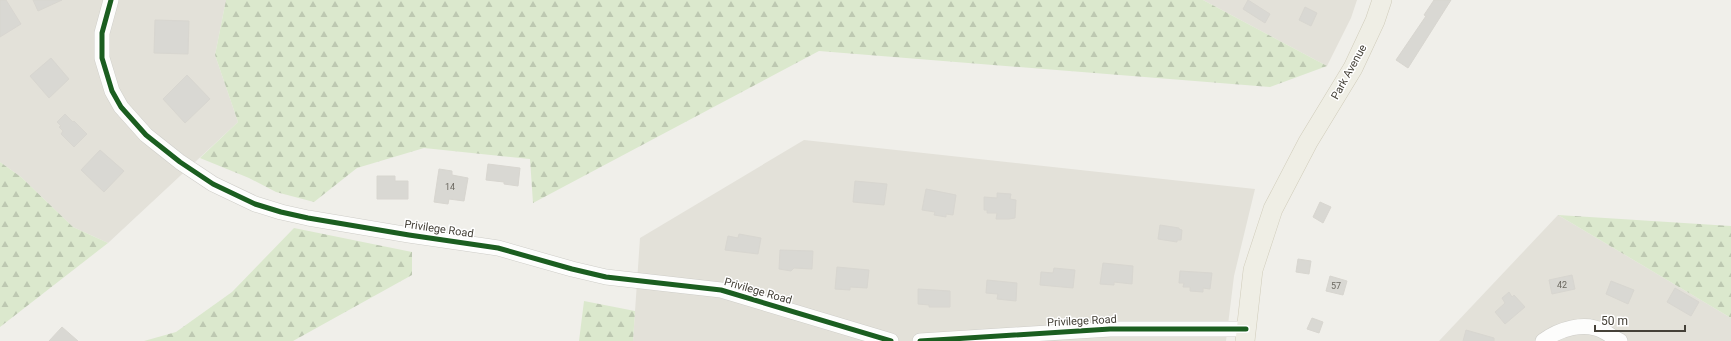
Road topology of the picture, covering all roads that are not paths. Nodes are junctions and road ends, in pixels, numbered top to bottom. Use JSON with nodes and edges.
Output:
{"nodes":[{"id":1,"x":111,"y":0,"type":"edge"},
{"id":2,"x":1382,"y":0,"type":"edge"},
{"id":3,"x":1245,"y":335,"type":"edge"},
{"id":4,"x":891,"y":341,"type":"edge"},
{"id":5,"x":920,"y":341,"type":"edge"},
{"id":6,"x":1543,"y":341,"type":"edge"},
{"id":7,"x":1620,"y":341,"type":"edge"}],
"edges":[{"from":1,"to":4,"type":"street","name":"Privilege Road"},
{"from":2,"to":3,"type":"main road","name":"Park Avenue"},
{"from":3,"to":5,"type":"street","name":"Privilege Road"},
{"from":6,"to":7,"type":"street"}]}
